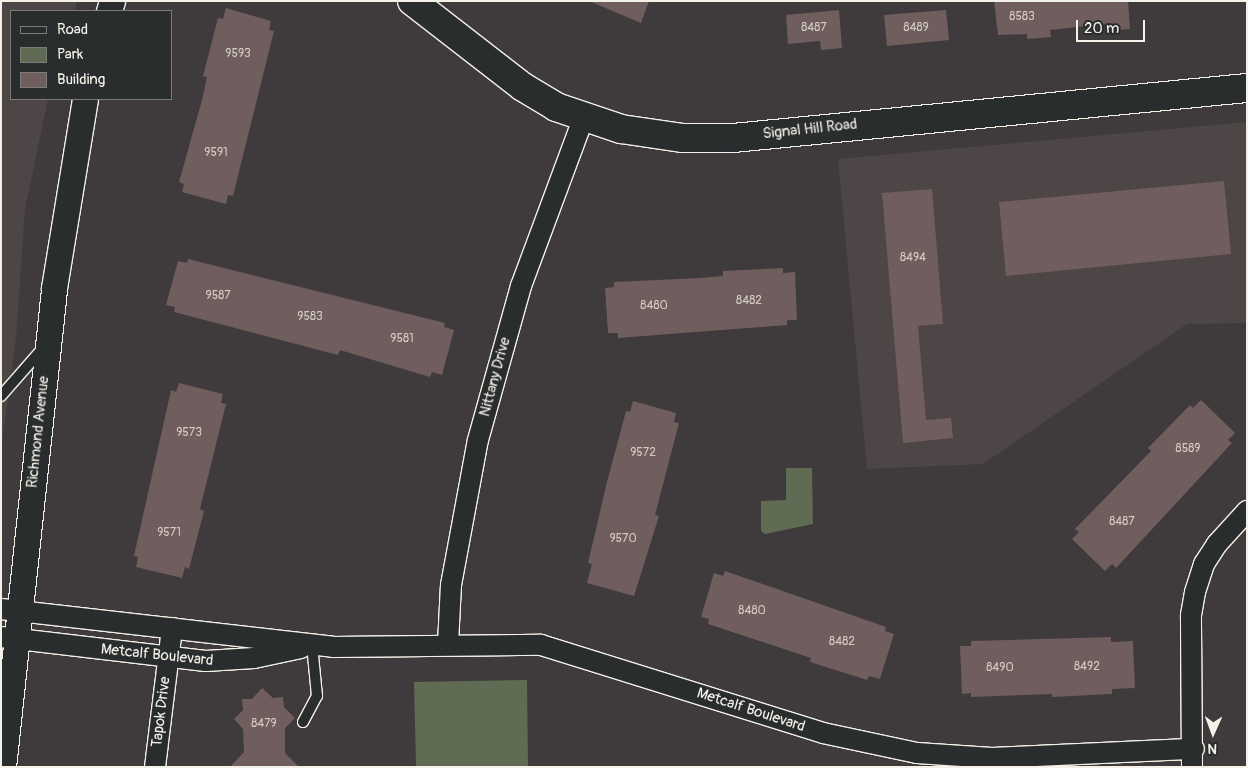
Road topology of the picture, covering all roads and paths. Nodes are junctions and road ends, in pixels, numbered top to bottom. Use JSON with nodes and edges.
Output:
{"nodes":[{"id":1,"x":412,"y":1,"type":"edge"},
{"id":2,"x":1247,"y":88,"type":"edge"},
{"id":3,"x":85,"y":100,"type":"edge"},
{"id":4,"x":583,"y":118,"type":"junction"},
{"id":5,"x":48,"y":342,"type":"junction"},
{"id":6,"x":1,"y":396,"type":"edge"},
{"id":7,"x":1247,"y":511,"type":"edge"},
{"id":8,"x":10,"y":610,"type":"edge"},
{"id":9,"x":172,"y":628,"type":"junction"},
{"id":10,"x":8,"y":638,"type":"edge"},
{"id":11,"x":448,"y":644,"type":"junction"},
{"id":12,"x":312,"y":645,"type":"junction"},
{"id":13,"x":168,"y":658,"type":"junction"},
{"id":14,"x":302,"y":722,"type":"dead end"},
{"id":15,"x":1193,"y":758,"type":"edge"},
{"id":16,"x":993,"y":763,"type":"edge"},
{"id":17,"x":3,"y":767,"type":"edge"},
{"id":18,"x":155,"y":767,"type":"edge"}],
"edges":[{"from":1,"to":4,"type":"main road","name":"Signal Hill Road"},
{"from":2,"to":4,"type":"main road","name":"Signal Hill Road"},
{"from":3,"to":5,"type":"street","name":"Richmond Avenue"},
{"from":4,"to":11,"type":"street","name":"Nittany Drive"},
{"from":5,"to":6,"type":"lane"},
{"from":5,"to":8,"type":"street","name":"Richmond Avenue"},
{"from":7,"to":15,"type":"street"},
{"from":8,"to":9,"type":"street","name":"Metcalf Boulevard"},
{"from":8,"to":10,"type":"street","name":"Richmond Avenue"},
{"from":9,"to":12,"type":"street","name":"Metcalf Boulevard"},
{"from":9,"to":13,"type":"street","name":"Tapok Drive"},
{"from":10,"to":13,"type":"street","name":"Metcalf Boulevard"},
{"from":10,"to":17,"type":"street","name":"Richmond Avenue"},
{"from":11,"to":12,"type":"street","name":"Metcalf Boulevard"},
{"from":11,"to":16,"type":"street","name":"Metcalf Boulevard"},
{"from":12,"to":13,"type":"street","name":"Metcalf Boulevard"},
{"from":12,"to":14,"type":"lane"},
{"from":13,"to":18,"type":"street","name":"Tapok Drive"},
{"from":15,"to":16,"type":"street","name":"Metcalf Boulevard"}]}
